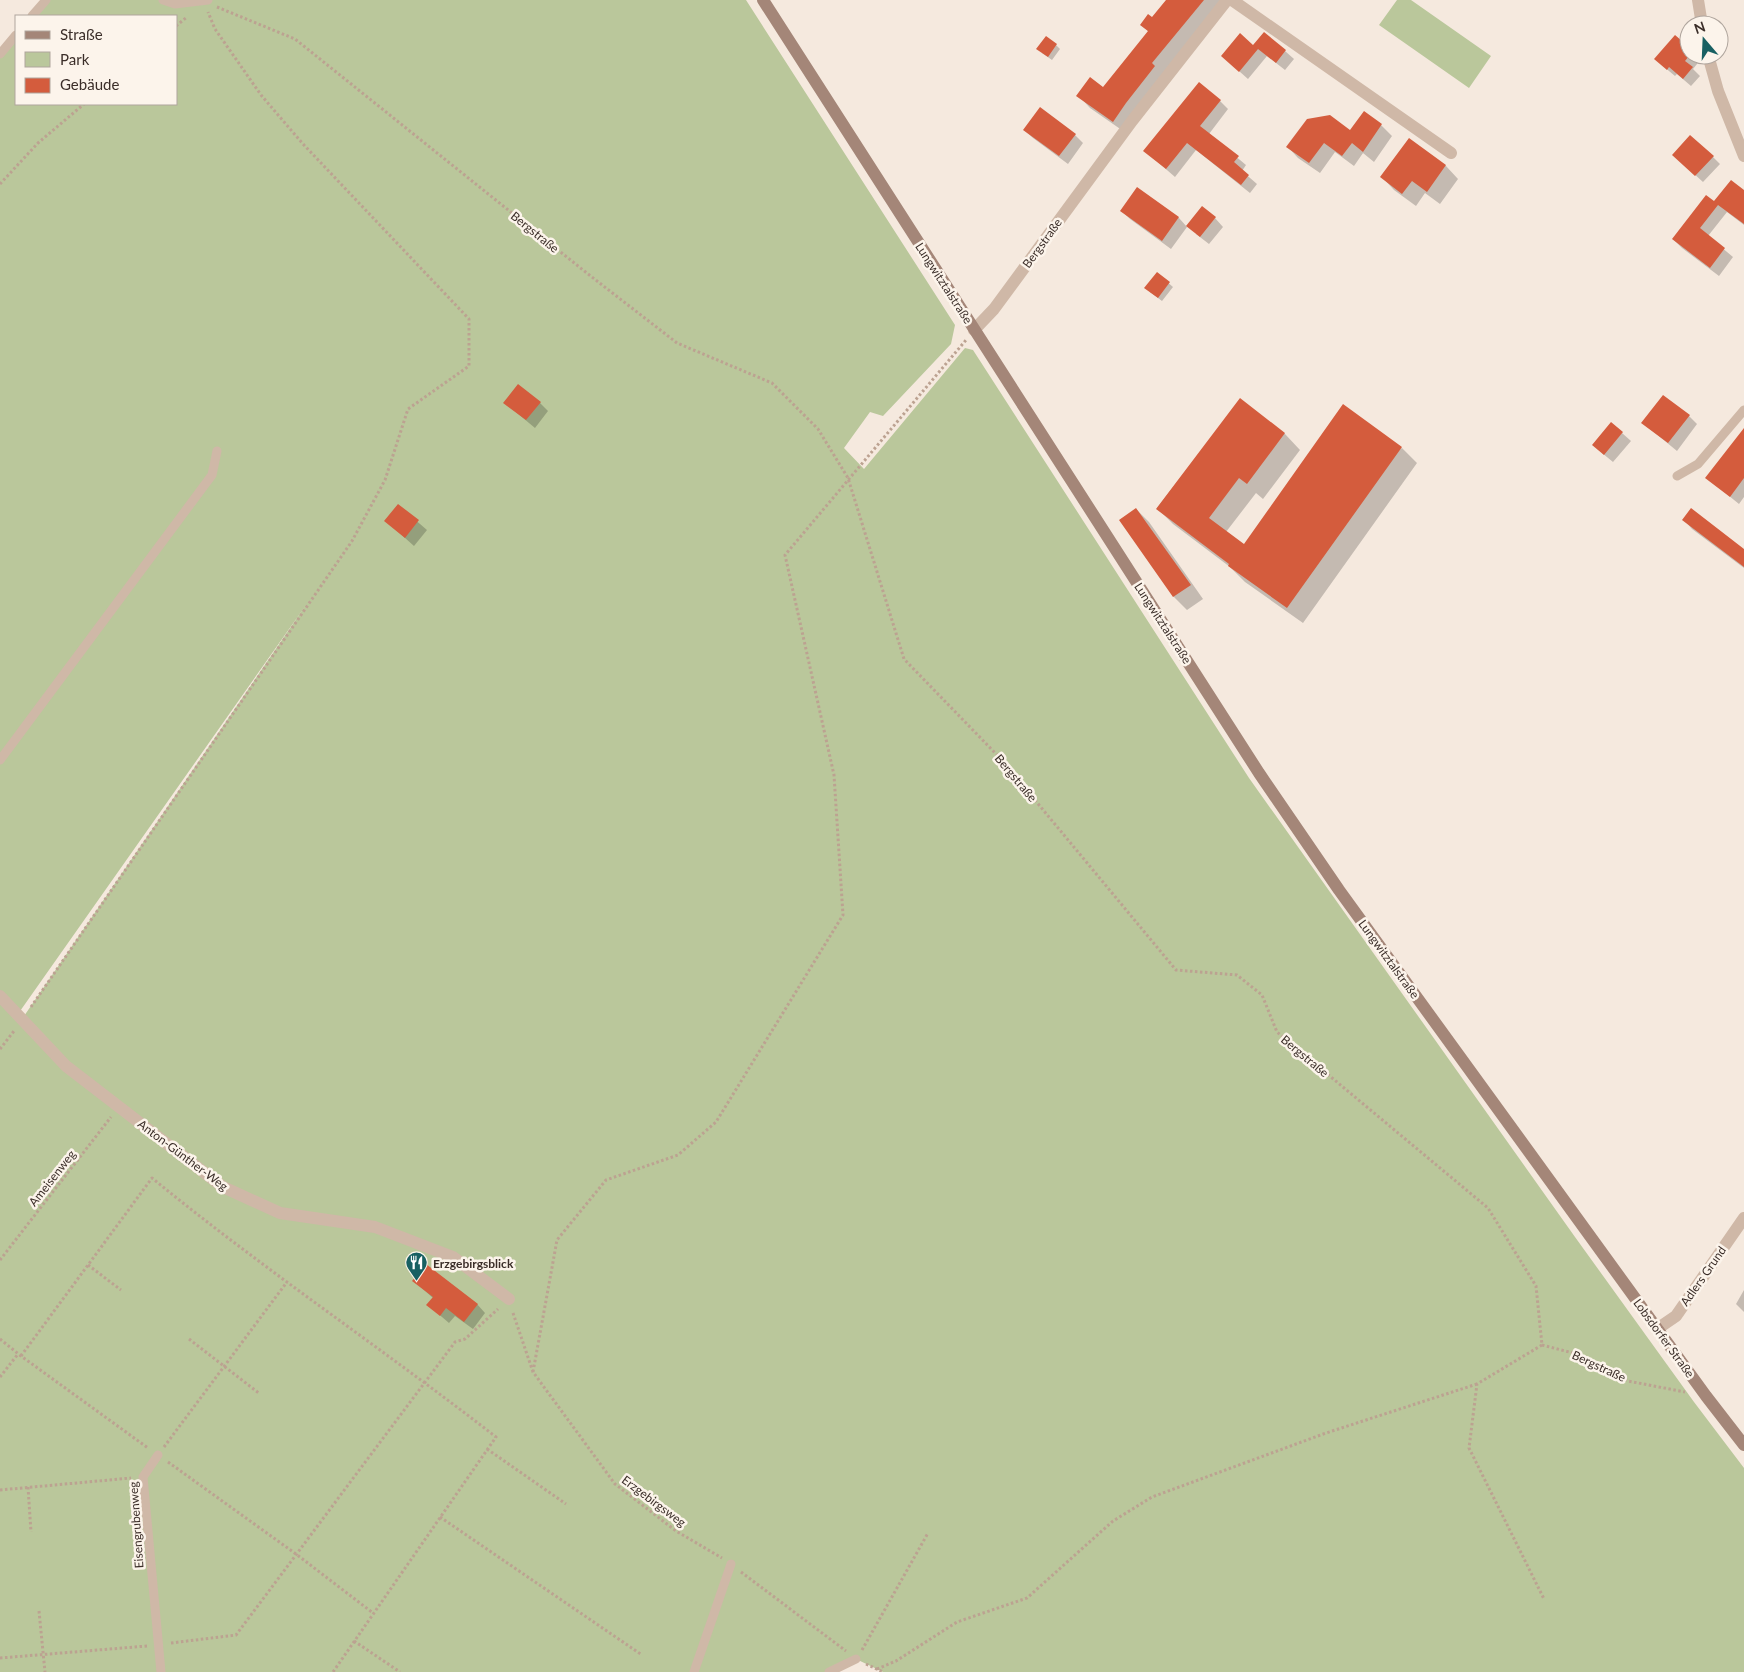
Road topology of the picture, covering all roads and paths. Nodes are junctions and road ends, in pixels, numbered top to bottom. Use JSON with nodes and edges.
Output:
{"nodes":[{"id":1,"x":46,"y":0,"type":"edge"},
{"id":2,"x":164,"y":0,"type":"edge"},
{"id":3,"x":763,"y":0,"type":"edge"},
{"id":4,"x":1227,"y":0,"type":"edge"},
{"id":5,"x":1232,"y":0,"type":"edge"},
{"id":6,"x":1698,"y":0,"type":"edge"},
{"id":7,"x":206,"y":1,"type":"edge"},
{"id":8,"x":33,"y":15,"type":"edge"},
{"id":9,"x":1700,"y":15,"type":"edge"},
{"id":10,"x":15,"y":36,"type":"edge"},
{"id":11,"x":0,"y":54,"type":"edge"},
{"id":12,"x":1711,"y":65,"type":"edge"},
{"id":13,"x":83,"y":105,"type":"edge"},
{"id":14,"x":1451,"y":153,"type":"dead end"},
{"id":15,"x":1744,"y":156,"type":"edge"},
{"id":16,"x":0,"y":184,"type":"edge"},
{"id":17,"x":974,"y":330,"type":"junction"},
{"id":18,"x":1744,"y":410,"type":"edge"},
{"id":19,"x":217,"y":451,"type":"dead end"},
{"id":20,"x":1677,"y":476,"type":"dead end"},
{"id":21,"x":848,"y":478,"type":"junction"},
{"id":22,"x":0,"y":760,"type":"edge"},
{"id":23,"x":0,"y":996,"type":"edge"},
{"id":24,"x":22,"y":1020,"type":"junction"},
{"id":25,"x":0,"y":1049,"type":"edge"},
{"id":26,"x":119,"y":1106,"type":"junction"},
{"id":27,"x":1744,"y":1218,"type":"edge"},
{"id":28,"x":1586,"y":1231,"type":"joint"},
{"id":29,"x":0,"y":1260,"type":"edge"},
{"id":30,"x":88,"y":1265,"type":"junction"},
{"id":31,"x":287,"y":1282,"type":"junction"},
{"id":32,"x":120,"y":1290,"type":"dead end"},
{"id":33,"x":509,"y":1299,"type":"junction"},
{"id":34,"x":1657,"y":1329,"type":"junction"},
{"id":35,"x":0,"y":1339,"type":"edge"},
{"id":36,"x":189,"y":1339,"type":"dead end"},
{"id":37,"x":1542,"y":1346,"type":"junction"},
{"id":38,"x":19,"y":1355,"type":"junction"},
{"id":39,"x":224,"y":1366,"type":"junction"},
{"id":40,"x":533,"y":1372,"type":"junction"},
{"id":41,"x":0,"y":1377,"type":"edge"},
{"id":42,"x":424,"y":1381,"type":"junction"},
{"id":43,"x":1477,"y":1384,"type":"junction"},
{"id":44,"x":260,"y":1394,"type":"dead end"},
{"id":45,"x":1706,"y":1396,"type":"junction"},
{"id":46,"x":1744,"y":1445,"type":"edge"},
{"id":47,"x":487,"y":1449,"type":"junction"},
{"id":48,"x":158,"y":1455,"type":"junction"},
{"id":49,"x":143,"y":1477,"type":"junction"},
{"id":50,"x":28,"y":1487,"type":"junction"},
{"id":51,"x":0,"y":1490,"type":"edge"},
{"id":52,"x":566,"y":1504,"type":"dead end"},
{"id":53,"x":440,"y":1517,"type":"junction"},
{"id":54,"x":31,"y":1532,"type":"dead end"},
{"id":55,"x":928,"y":1533,"type":"dead end"},
{"id":56,"x":296,"y":1554,"type":"junction"},
{"id":57,"x":731,"y":1564,"type":"junction"},
{"id":58,"x":1544,"y":1599,"type":"dead end"},
{"id":59,"x":38,"y":1611,"type":"dead end"},
{"id":60,"x":373,"y":1613,"type":"junction"},
{"id":61,"x":354,"y":1642,"type":"junction"},
{"id":62,"x":158,"y":1645,"type":"junction"},
{"id":63,"x":43,"y":1655,"type":"junction"},
{"id":64,"x":642,"y":1655,"type":"dead end"},
{"id":65,"x":0,"y":1658,"type":"edge"},
{"id":66,"x":856,"y":1659,"type":"junction"},
{"id":67,"x":877,"y":1669,"type":"junction"},
{"id":68,"x":45,"y":1672,"type":"edge"},
{"id":69,"x":161,"y":1672,"type":"edge"},
{"id":70,"x":333,"y":1672,"type":"edge"},
{"id":71,"x":400,"y":1672,"type":"edge"},
{"id":72,"x":694,"y":1672,"type":"edge"},
{"id":73,"x":829,"y":1672,"type":"edge"},
{"id":74,"x":883,"y":1672,"type":"edge"}],
"edges":[{"from":1,"to":8,"type":"lane"},
{"from":2,"to":7,"type":"lane"},
{"from":3,"to":17,"type":"main road","name":"Lungwitztalstraße"},
{"from":4,"to":17,"type":"street","name":"Bergstraße"},
{"from":5,"to":14,"type":"street"},
{"from":6,"to":9,"type":"street"},
{"from":7,"to":21,"type":"path","name":"Bergstraße"},
{"from":7,"to":24,"type":"path"},
{"from":10,"to":11,"type":"lane"},
{"from":12,"to":15,"type":"street"},
{"from":13,"to":16,"type":"path"},
{"from":17,"to":21,"type":"path"},
{"from":17,"to":28,"type":"main road","name":"Lungwitztalstraße"},
{"from":18,"to":20,"type":"lane"},
{"from":19,"to":22,"type":"lane"},
{"from":21,"to":37,"type":"path","name":"Bergstraße"},
{"from":21,"to":40,"type":"path"},
{"from":23,"to":24,"type":"street","name":"Anton-Günther-Weg"},
{"from":24,"to":25,"type":"path"},
{"from":24,"to":26,"type":"street","name":"Anton-Günther-Weg"},
{"from":26,"to":29,"type":"path","name":"Ameisenweg"},
{"from":26,"to":33,"type":"street","name":"Anton-Günther-Weg"},
{"from":27,"to":34,"type":"street","name":"Adlers Grund"},
{"from":28,"to":34,"type":"main road","name":"Lobsdorfer Straße"},
{"from":30,"to":31,"type":"path"},
{"from":30,"to":32,"type":"path"},
{"from":30,"to":38,"type":"path"},
{"from":31,"to":39,"type":"path"},
{"from":31,"to":42,"type":"path"},
{"from":33,"to":40,"type":"path","name":"Erzgebirgsweg"},
{"from":33,"to":42,"type":"path"},
{"from":34,"to":45,"type":"main road","name":"Lobsdorfer Straße"},
{"from":35,"to":38,"type":"path"},
{"from":36,"to":39,"type":"path"},
{"from":37,"to":43,"type":"path"},
{"from":37,"to":45,"type":"path","name":"Bergstraße"},
{"from":38,"to":41,"type":"path"},
{"from":38,"to":48,"type":"path"},
{"from":39,"to":44,"type":"path"},
{"from":39,"to":48,"type":"path"},
{"from":40,"to":57,"type":"path","name":"Erzgebirgsweg"},
{"from":42,"to":47,"type":"path"},
{"from":42,"to":56,"type":"path"},
{"from":43,"to":58,"type":"path"},
{"from":43,"to":67,"type":"path"},
{"from":45,"to":46,"type":"main road","name":"Lobsdorfer Straße"},
{"from":47,"to":52,"type":"path"},
{"from":47,"to":53,"type":"path"},
{"from":48,"to":49,"type":"lane","name":"Eisengrubenweg"},
{"from":48,"to":56,"type":"path"},
{"from":49,"to":50,"type":"path"},
{"from":49,"to":62,"type":"lane","name":"Eisengrubenweg"},
{"from":50,"to":51,"type":"path"},
{"from":50,"to":54,"type":"path"},
{"from":53,"to":60,"type":"path"},
{"from":53,"to":64,"type":"path"},
{"from":55,"to":66,"type":"path"},
{"from":56,"to":60,"type":"path"},
{"from":56,"to":62,"type":"path"},
{"from":57,"to":66,"type":"path","name":"Erzgebirgsweg"},
{"from":57,"to":72,"type":"lane"},
{"from":59,"to":63,"type":"path"},
{"from":60,"to":61,"type":"path"},
{"from":61,"to":70,"type":"path"},
{"from":61,"to":71,"type":"path"},
{"from":62,"to":63,"type":"path"},
{"from":62,"to":69,"type":"lane","name":"Eisengrubenweg"},
{"from":63,"to":65,"type":"path"},
{"from":63,"to":68,"type":"path"},
{"from":66,"to":67,"type":"path","name":"Erzgebirgsweg"},
{"from":66,"to":73,"type":"lane"},
{"from":67,"to":74,"type":"path","name":"Erzgebirgsweg"}]}
